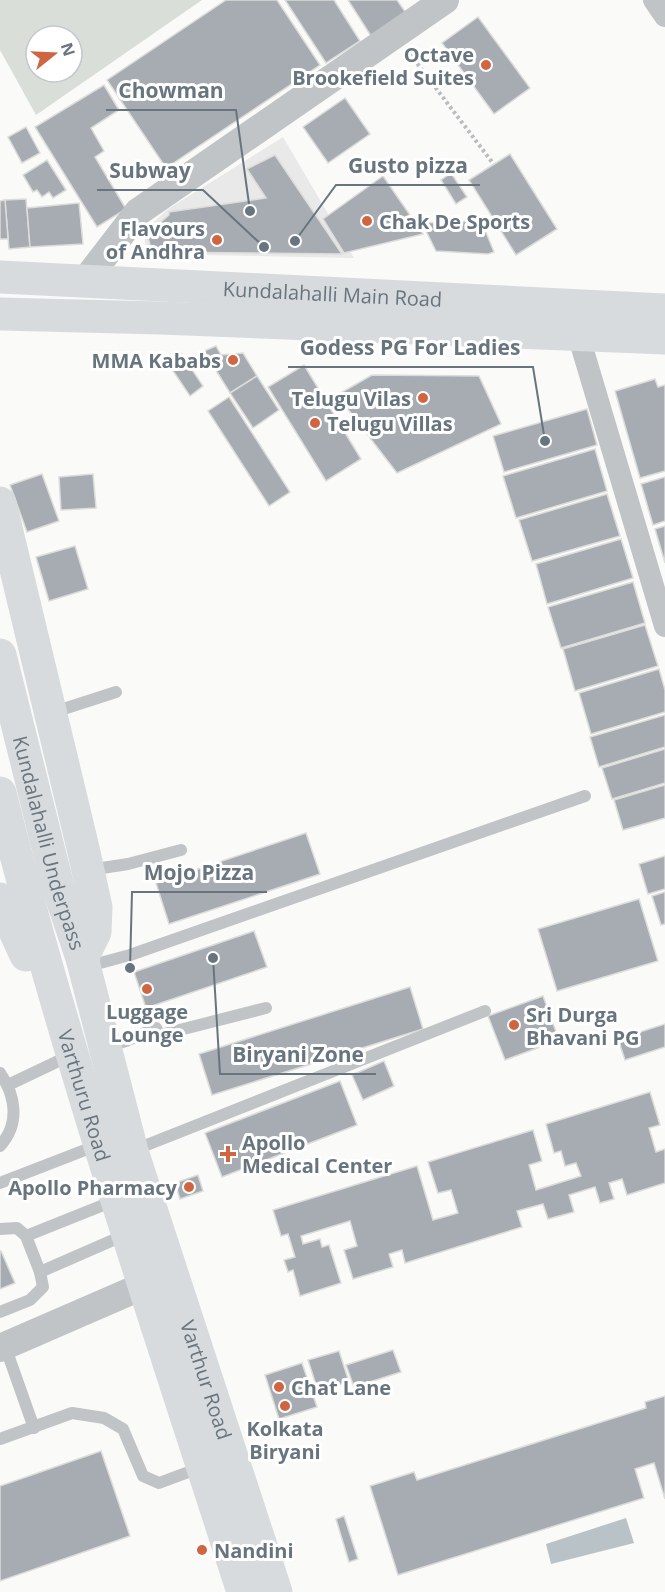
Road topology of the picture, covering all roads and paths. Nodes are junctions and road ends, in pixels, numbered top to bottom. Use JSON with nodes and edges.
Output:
{"nodes":[{"id":1,"x":445,"y":0,"type":"edge"},
{"id":2,"x":654,"y":0,"type":"edge"},
{"id":3,"x":665,"y":16,"type":"edge"},
{"id":4,"x":396,"y":34,"type":"junction"},
{"id":5,"x":492,"y":162,"type":"dead end"},
{"id":6,"x":0,"y":277,"type":"edge"},
{"id":7,"x":85,"y":281,"type":"junction"},
{"id":8,"x":665,"y":310,"type":"edge"},
{"id":9,"x":0,"y":314,"type":"edge"},
{"id":10,"x":578,"y":334,"type":"junction"},
{"id":11,"x":665,"y":338,"type":"edge"},
{"id":12,"x":0,"y":503,"type":"edge"},
{"id":13,"x":665,"y":626,"type":"edge"},
{"id":14,"x":0,"y":655,"type":"edge"},
{"id":15,"x":116,"y":692,"type":"dead end"},
{"id":16,"x":50,"y":714,"type":"junction"},
{"id":17,"x":0,"y":793,"type":"edge"},
{"id":18,"x":585,"y":796,"type":"dead end"},
{"id":19,"x":181,"y":850,"type":"dead end"},
{"id":20,"x":88,"y":871,"type":"junction"},
{"id":21,"x":0,"y":899,"type":"edge"},
{"id":22,"x":82,"y":963,"type":"junction"},
{"id":23,"x":47,"y":973,"type":"junction"},
{"id":24,"x":266,"y":1008,"type":"dead end"},
{"id":25,"x":485,"y":1011,"type":"dead end"},
{"id":26,"x":104,"y":1047,"type":"junction"},
{"id":27,"x":73,"y":1055,"type":"junction"},
{"id":28,"x":0,"y":1073,"type":"edge"},
{"id":29,"x":8,"y":1085,"type":"junction"},
{"id":30,"x":99,"y":1144,"type":"junction"},
{"id":31,"x":0,"y":1146,"type":"edge"},
{"id":32,"x":135,"y":1160,"type":"junction"},
{"id":33,"x":0,"y":1183,"type":"edge"},
{"id":34,"x":117,"y":1200,"type":"junction"},
{"id":35,"x":0,"y":1229,"type":"edge"},
{"id":36,"x":128,"y":1233,"type":"junction"},
{"id":37,"x":26,"y":1236,"type":"junction"},
{"id":38,"x":40,"y":1272,"type":"junction"},
{"id":39,"x":145,"y":1284,"type":"junction"},
{"id":40,"x":0,"y":1312,"type":"edge"},
{"id":41,"x":2,"y":1347,"type":"edge"},
{"id":42,"x":34,"y":1428,"type":"junction"},
{"id":43,"x":0,"y":1439,"type":"edge"},
{"id":44,"x":203,"y":1467,"type":"junction"},
{"id":45,"x":243,"y":1592,"type":"edge"},
{"id":46,"x":276,"y":1592,"type":"edge"}],
"edges":[{"from":1,"to":4,"type":"street"},
{"from":2,"to":3,"type":"street"},
{"from":4,"to":5,"type":"path"},
{"from":4,"to":7,"type":"street"},
{"from":6,"to":7,"type":"main road","name":"Kundalahalli Main Road"},
{"from":7,"to":8,"type":"main road","name":"Kundalahalli Main Road"},
{"from":9,"to":10,"type":"main road","name":"Kundalahalli Main Road"},
{"from":10,"to":11,"type":"main road","name":"Kundalahalli Main Road"},
{"from":10,"to":13,"type":"street"},
{"from":12,"to":16,"type":"main road"},
{"from":14,"to":22,"type":"main road","name":"Kundalahalli Underpass"},
{"from":15,"to":16,"type":"lane"},
{"from":16,"to":20,"type":"main road"},
{"from":17,"to":23,"type":"main road","name":"Kundalahalli Underpass"},
{"from":18,"to":22,"type":"lane"},
{"from":19,"to":20,"type":"lane"},
{"from":20,"to":22,"type":"main road"},
{"from":21,"to":23,"type":"main road"},
{"from":22,"to":26,"type":"main road","name":"Varthuru Road"},
{"from":23,"to":27,"type":"main road","name":"Varthuru Road"},
{"from":24,"to":26,"type":"lane"},
{"from":25,"to":32,"type":"lane"},
{"from":26,"to":32,"type":"main road","name":"Varthuru Road"},
{"from":27,"to":29,"type":"lane"},
{"from":27,"to":30,"type":"main road","name":"Varthuru Road"},
{"from":28,"to":29,"type":"lane"},
{"from":29,"to":31,"type":"lane"},
{"from":30,"to":33,"type":"lane"},
{"from":30,"to":34,"type":"main road","name":"Varthuru Road"},
{"from":32,"to":46,"type":"main road","name":"Varthur Road"},
{"from":34,"to":36,"type":"main road","name":"Varthuru Road"},
{"from":34,"to":37,"type":"lane"},
{"from":35,"to":37,"type":"lane"},
{"from":36,"to":38,"type":"lane"},
{"from":36,"to":39,"type":"main road","name":"Varthuru Road"},
{"from":37,"to":38,"type":"lane"},
{"from":38,"to":40,"type":"lane"},
{"from":39,"to":41,"type":"street"},
{"from":39,"to":44,"type":"main road","name":"Varthur Road"},
{"from":41,"to":42,"type":"lane"},
{"from":42,"to":43,"type":"lane"},
{"from":42,"to":44,"type":"lane"},
{"from":44,"to":45,"type":"main road","name":"Varthur Road"}]}
